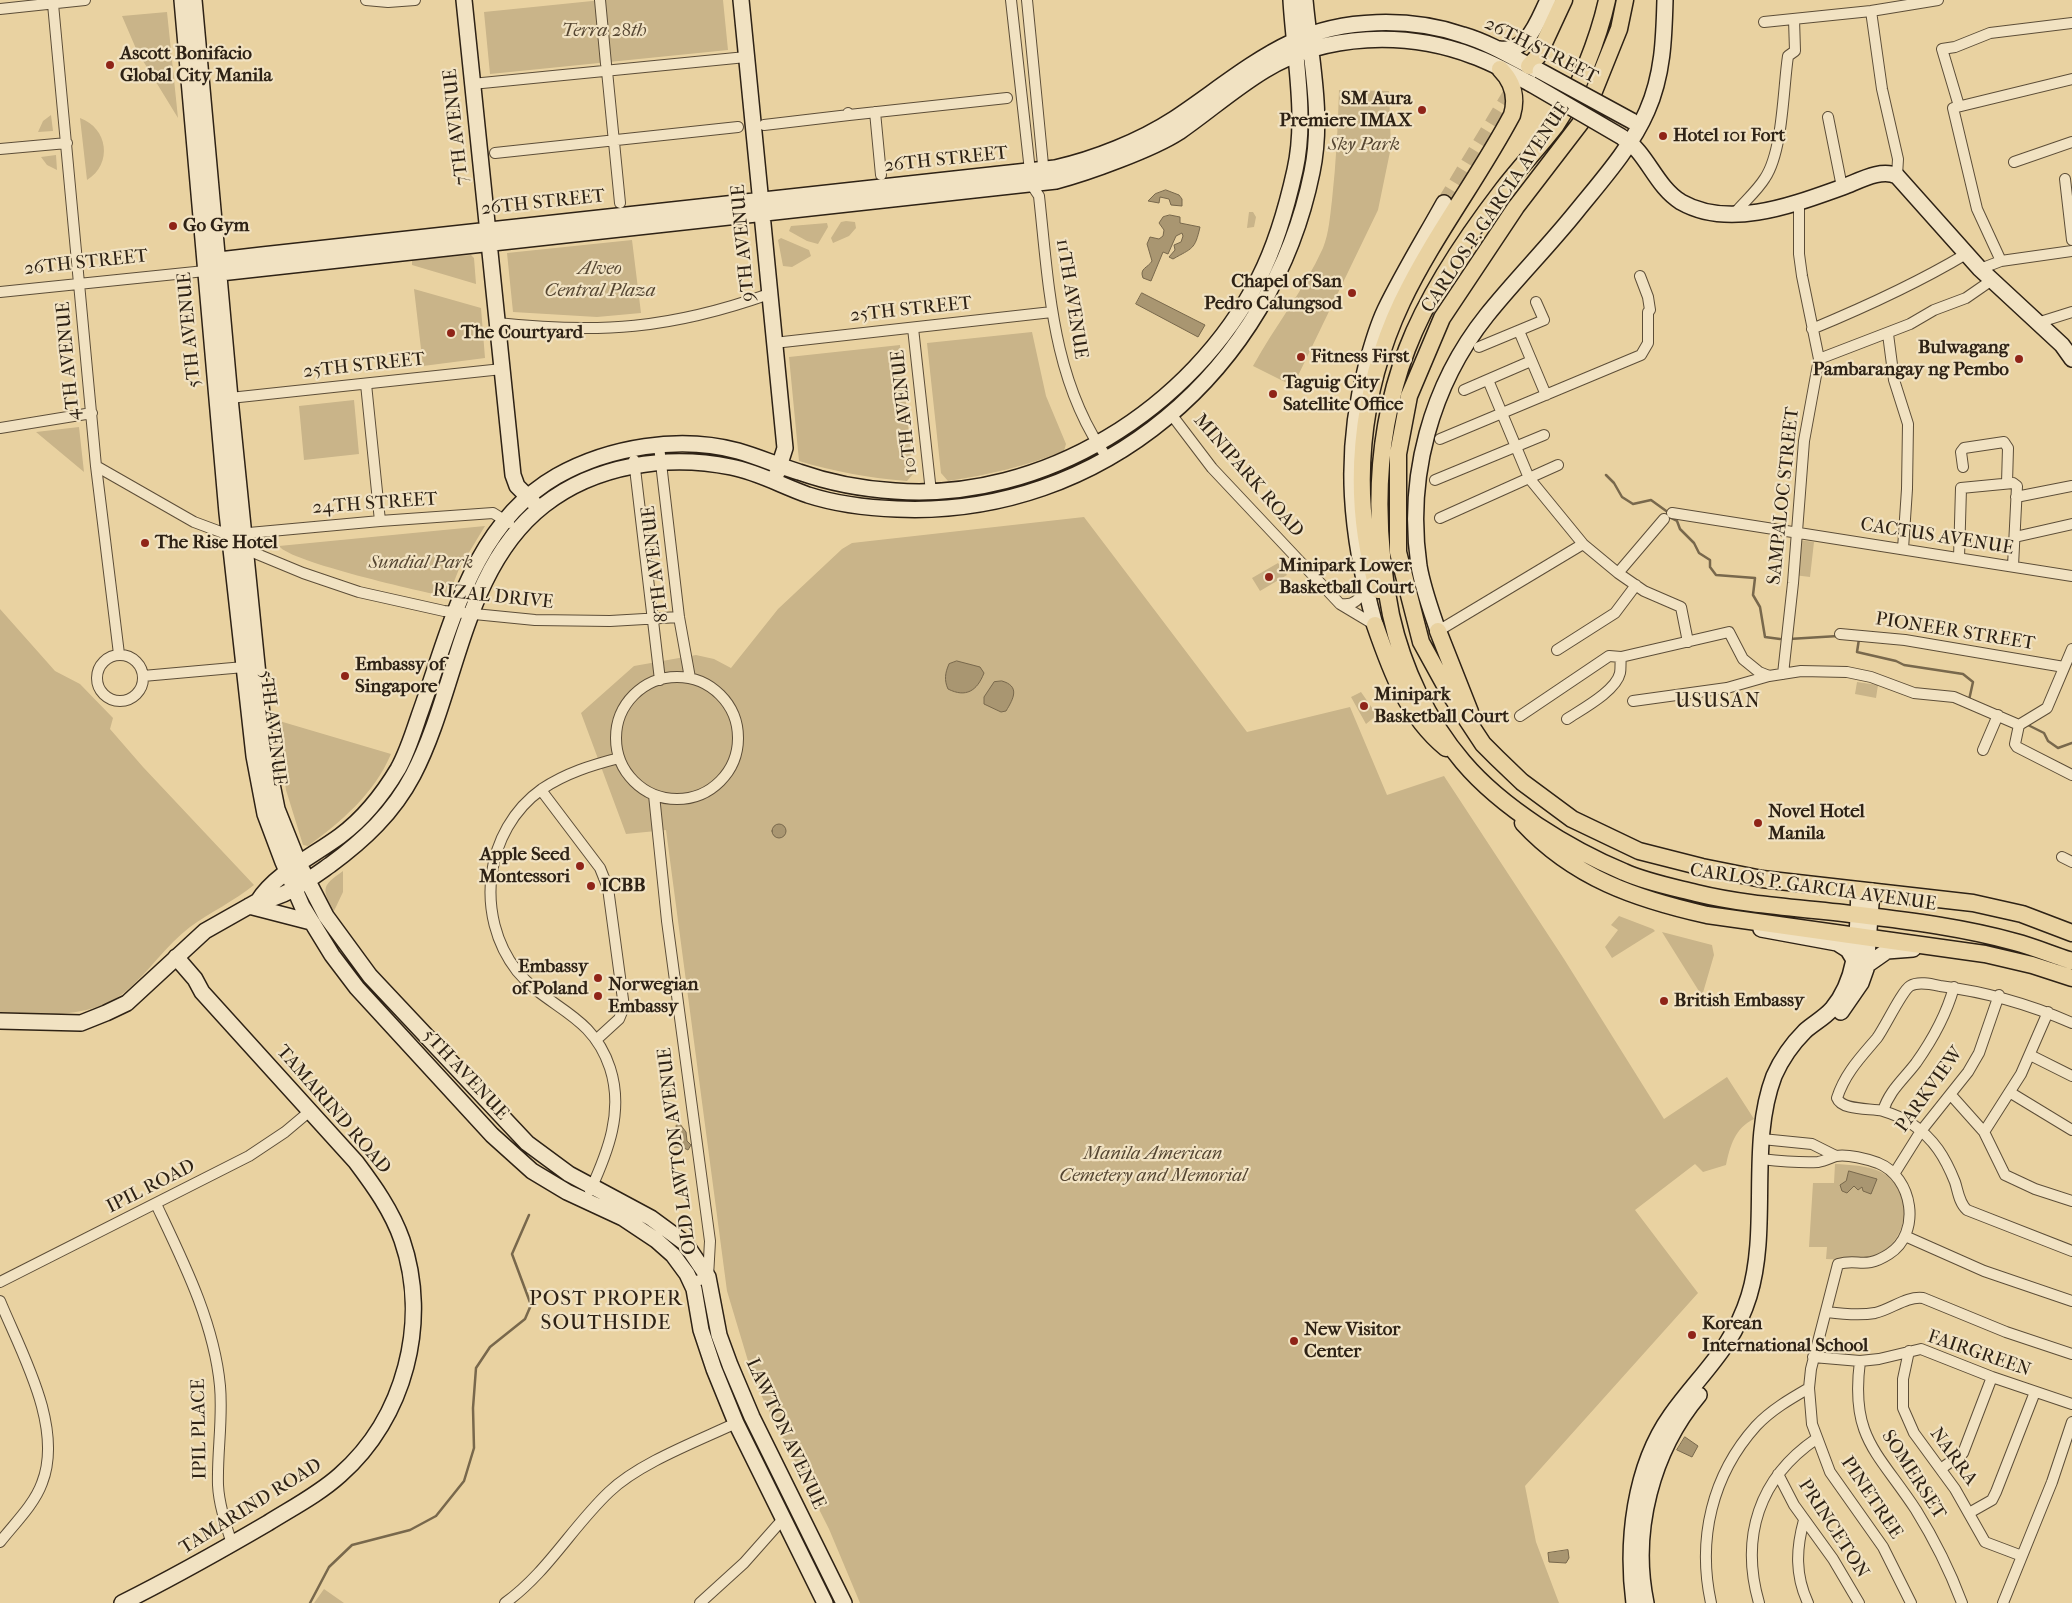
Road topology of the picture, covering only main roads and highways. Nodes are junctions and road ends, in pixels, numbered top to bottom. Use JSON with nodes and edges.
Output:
{"nodes":[{"id":1,"x":182,"y":0,"type":"edge"},
{"id":2,"x":194,"y":0,"type":"edge"},
{"id":3,"x":464,"y":0,"type":"edge"},
{"id":4,"x":740,"y":0,"type":"edge"},
{"id":5,"x":1291,"y":0,"type":"edge"},
{"id":6,"x":1305,"y":0,"type":"edge"},
{"id":7,"x":1548,"y":0,"type":"edge"},
{"id":8,"x":1564,"y":0,"type":"edge"},
{"id":9,"x":1597,"y":0,"type":"edge"},
{"id":10,"x":1607,"y":0,"type":"edge"},
{"id":11,"x":1625,"y":0,"type":"edge"},
{"id":12,"x":1665,"y":0,"type":"edge"},
{"id":13,"x":1310,"y":43,"type":"junction"},
{"id":14,"x":1294,"y":48,"type":"junction"},
{"id":15,"x":1497,"y":49,"type":"junction"},
{"id":16,"x":1535,"y":68,"type":"junction"},
{"id":17,"x":1500,"y":69,"type":"junction"},
{"id":18,"x":1582,"y":72,"type":"junction"},
{"id":19,"x":1635,"y":123,"type":"junction"},
{"id":20,"x":1626,"y":139,"type":"junction"},
{"id":21,"x":1444,"y":204,"type":"tunnel mouth"},
{"id":22,"x":761,"y":206,"type":"junction"},
{"id":23,"x":488,"y":236,"type":"junction"},
{"id":24,"x":215,"y":268,"type":"junction"},
{"id":25,"x":2072,"y":359,"type":"edge"},
{"id":26,"x":779,"y":465,"type":"junction"},
{"id":27,"x":774,"y":482,"type":"junction"},
{"id":28,"x":528,"y":496,"type":"junction"},
{"id":29,"x":540,"y":508,"type":"junction"},
{"id":30,"x":236,"y":534,"type":"junction"},
{"id":31,"x":1375,"y":625,"type":"joint"},
{"id":32,"x":1438,"y":631,"type":"joint"},
{"id":33,"x":1398,"y":649,"type":"junction"},
{"id":34,"x":1483,"y":744,"type":"junction"},
{"id":35,"x":1463,"y":762,"type":"junction"},
{"id":36,"x":1496,"y":793,"type":"junction"},
{"id":37,"x":293,"y":868,"type":"junction"},
{"id":38,"x":300,"y":884,"type":"junction"},
{"id":39,"x":1866,"y":890,"type":"junction"},
{"id":40,"x":254,"y":904,"type":"junction"},
{"id":41,"x":1706,"y":915,"type":"junction"},
{"id":42,"x":1864,"y":915,"type":"junction"},
{"id":43,"x":311,"y":922,"type":"junction"},
{"id":44,"x":2072,"y":933,"type":"edge"},
{"id":45,"x":1863,"y":936,"type":"junction"},
{"id":46,"x":1968,"y":951,"type":"junction"},
{"id":47,"x":173,"y":960,"type":"junction"},
{"id":48,"x":2072,"y":961,"type":"edge"},
{"id":49,"x":1860,"y":963,"type":"junction"},
{"id":50,"x":2072,"y":978,"type":"edge"},
{"id":51,"x":0,"y":1021,"type":"edge"},
{"id":52,"x":588,"y":1194,"type":"junction"},
{"id":53,"x":708,"y":1277,"type":"joint"},
{"id":54,"x":691,"y":1283,"type":"joint"},
{"id":55,"x":1705,"y":1380,"type":"junction"},
{"id":56,"x":122,"y":1603,"type":"edge"},
{"id":57,"x":825,"y":1603,"type":"edge"},
{"id":58,"x":844,"y":1603,"type":"edge"},
{"id":59,"x":1634,"y":1603,"type":"edge"},
{"id":60,"x":1646,"y":1603,"type":"edge"}],
"edges":[{"from":1,"to":24,"type":"main road","name":"5TH AVENUE"},
{"from":2,"to":24,"type":"main road","name":"5TH AVENUE"},
{"from":3,"to":23,"type":"main road","name":"7TH AVENUE"},
{"from":4,"to":22,"type":"main road","name":"9TH AVENUE"},
{"from":5,"to":14,"type":"main road"},
{"from":6,"to":13,"type":"main road"},
{"from":7,"to":15,"type":"main road"},
{"from":8,"to":16,"type":"main road"},
{"from":9,"to":18,"type":"main road"},
{"from":10,"to":18,"type":"main road","name":"CARLOS P. GARCIA AVENUE"},
{"from":11,"to":34,"type":"main road","name":"CARLOS P. GARCIA AVENUE"},
{"from":12,"to":19,"type":"main road"},
{"from":13,"to":14,"type":"main road","name":"26TH STREET"},
{"from":13,"to":15,"type":"main road","name":"26TH STREET"},
{"from":13,"to":17,"type":"main road","name":"26TH STREET"},
{"from":13,"to":27,"type":"main road"},
{"from":14,"to":22,"type":"main road","name":"26TH STREET"},
{"from":14,"to":26,"type":"main road"},
{"from":15,"to":16,"type":"main road","name":"26TH STREET"},
{"from":16,"to":19,"type":"main road","name":"26TH STREET","bridge":true},
{"from":17,"to":20,"type":"main road","name":"26TH STREET","bridge":true},
{"from":17,"to":33,"type":"main road"},
{"from":18,"to":33,"type":"main road","name":"CARLOS P. GARCIA AVENUE"},
{"from":19,"to":20,"type":"main road"},
{"from":20,"to":25,"type":"main road"},
{"from":20,"to":32,"type":"main road"},
{"from":21,"to":31,"type":"main road","name":"CARLOS P. GARCIA AVENUE"},
{"from":22,"to":23,"type":"main road","name":"26TH STREET"},
{"from":22,"to":26,"type":"main road","name":"9TH AVENUE"},
{"from":23,"to":24,"type":"main road","name":"26TH STREET"},
{"from":23,"to":28,"type":"main road","name":"7TH AVENUE"},
{"from":24,"to":30,"type":"main road","name":"5TH AVENUE"},
{"from":24,"to":30,"type":"main road","name":"5TH AVENUE"},
{"from":26,"to":27,"type":"main road","name":"9TH AVENUE"},
{"from":26,"to":28,"type":"main road"},
{"from":27,"to":29,"type":"main road"},
{"from":28,"to":29,"type":"main road","name":"7TH AVENUE"},
{"from":28,"to":37,"type":"main road"},
{"from":29,"to":38,"type":"main road"},
{"from":30,"to":37,"type":"main road","name":"5TH AVENUE"},
{"from":30,"to":37,"type":"main road","name":"5TH AVENUE"},
{"from":31,"to":35,"type":"main road"},
{"from":32,"to":34,"type":"main road"},
{"from":33,"to":35,"type":"main road","name":"CARLOS P. GARCIA AVENUE"},
{"from":34,"to":39,"type":"main road","name":"CARLOS P. GARCIA AVENUE"},
{"from":35,"to":36,"type":"main road","name":"CARLOS P. GARCIA AVENUE"},
{"from":36,"to":41,"type":"main road"},
{"from":36,"to":42,"type":"main road","name":"CARLOS P. GARCIA AVENUE"},
{"from":37,"to":38,"type":"main road","name":"5TH AVENUE"},
{"from":37,"to":40,"type":"main road"},
{"from":38,"to":40,"type":"main road"},
{"from":38,"to":43,"type":"main road","name":"5TH AVENUE"},
{"from":38,"to":52,"type":"main road","name":"5TH AVENUE"},
{"from":39,"to":42,"type":"main road"},
{"from":39,"to":44,"type":"main road","name":"CARLOS P. GARCIA AVENUE"},
{"from":40,"to":43,"type":"main road"},
{"from":40,"to":47,"type":"main road"},
{"from":41,"to":45,"type":"main road"},
{"from":41,"to":49,"type":"main road"},
{"from":42,"to":45,"type":"main road"},
{"from":42,"to":48,"type":"main road","name":"CARLOS P. GARCIA AVENUE"},
{"from":43,"to":52,"type":"main road","name":"5TH AVENUE"},
{"from":45,"to":46,"type":"main road"},
{"from":45,"to":49,"type":"main road"},
{"from":46,"to":49,"type":"main road"},
{"from":46,"to":50,"type":"main road"},
{"from":47,"to":51,"type":"main road"},
{"from":47,"to":56,"type":"main road","name":"TAMARIND ROAD"},
{"from":49,"to":55,"type":"main road"},
{"from":52,"to":53,"type":"main road","name":"5TH AVENUE"},
{"from":52,"to":54,"type":"main road","name":"5TH AVENUE"},
{"from":53,"to":58,"type":"main road","name":"LAWTON AVENUE"},
{"from":54,"to":57,"type":"main road","name":"LAWTON AVENUE"},
{"from":55,"to":59,"type":"main road"},
{"from":55,"to":60,"type":"main road"}]}
